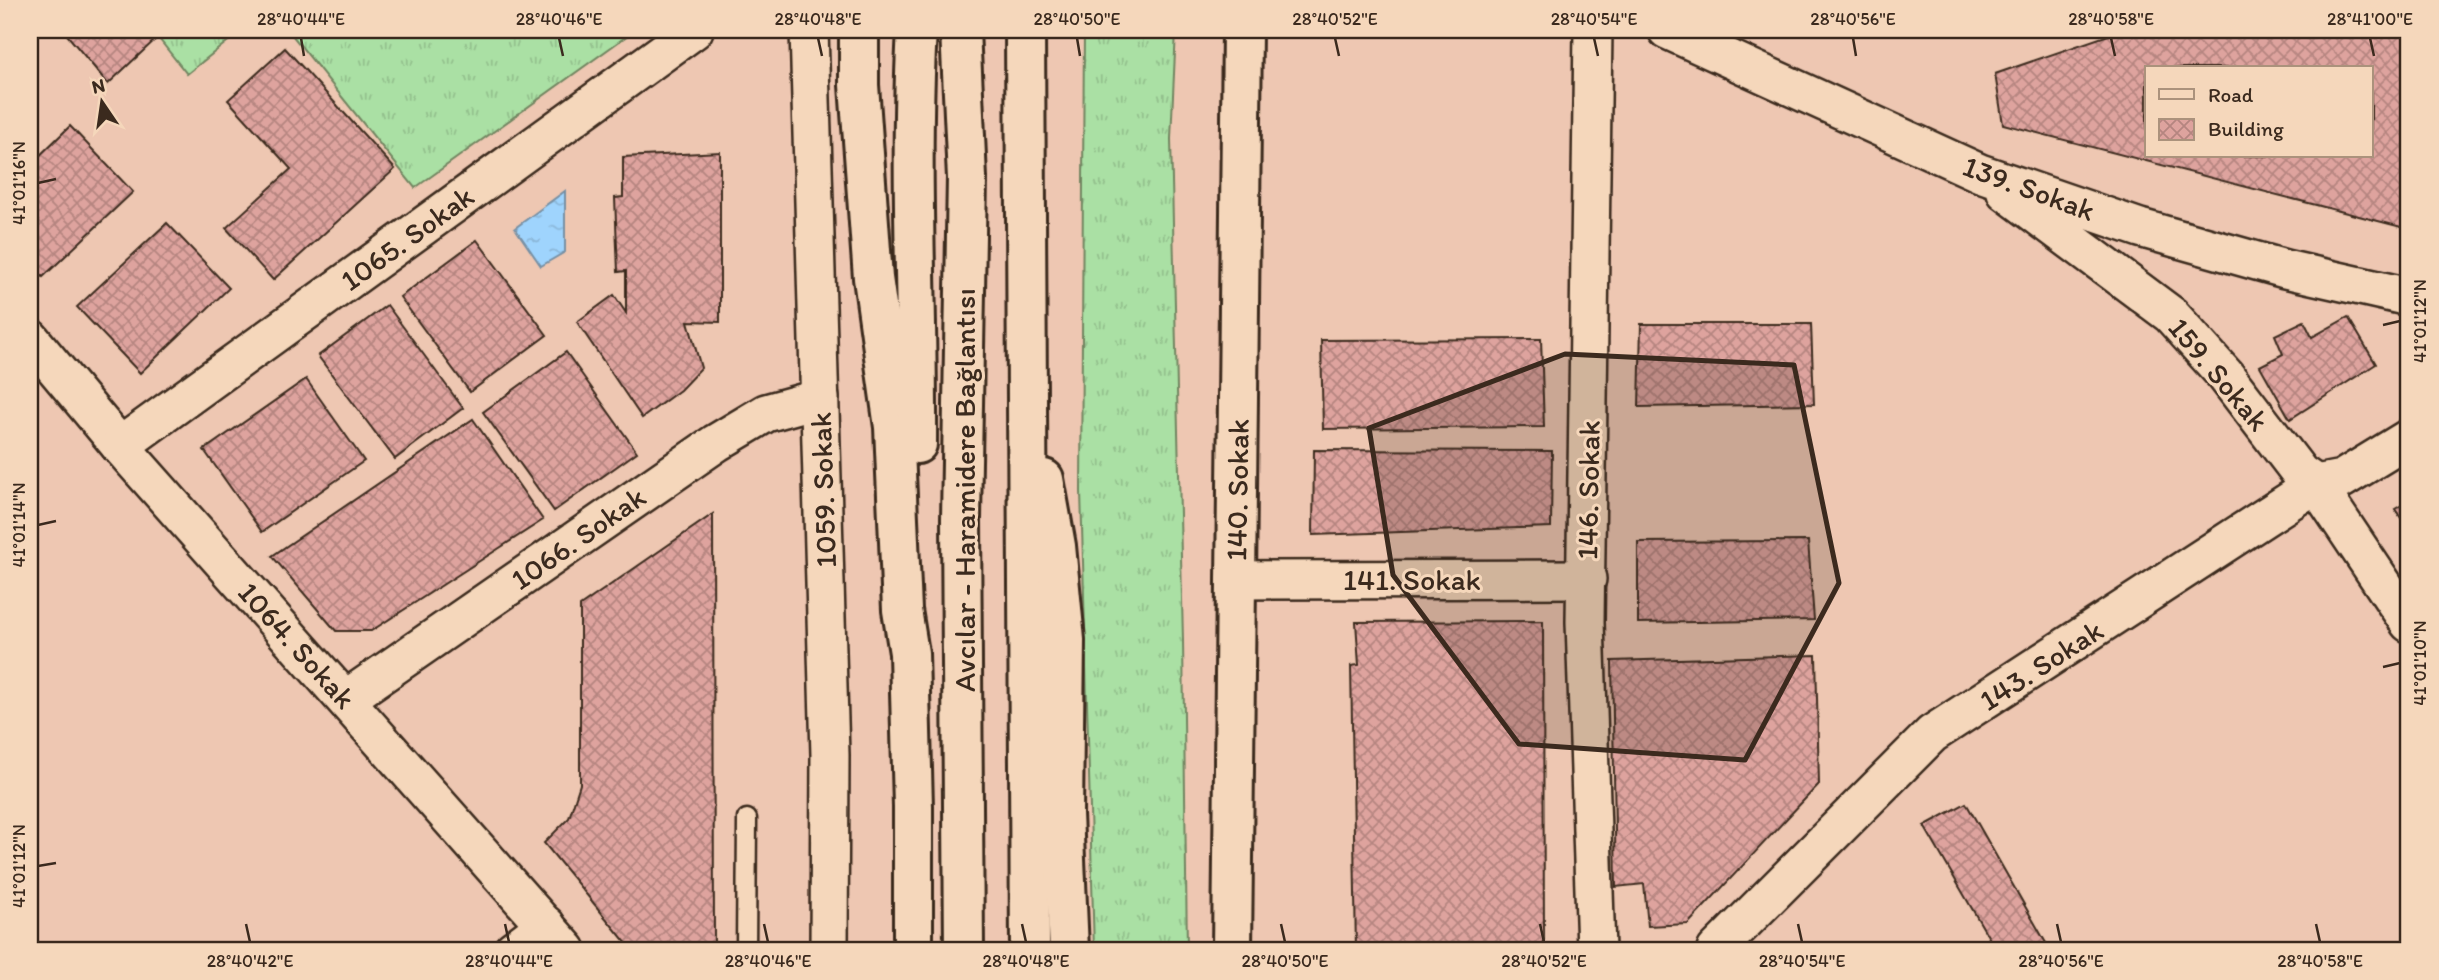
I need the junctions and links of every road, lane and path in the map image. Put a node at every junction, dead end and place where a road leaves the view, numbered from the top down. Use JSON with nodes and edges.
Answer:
{"nodes":[{"id":1,"x":694,"y":30,"type":"edge"},
{"id":2,"x":809,"y":30,"type":"edge"},
{"id":3,"x":859,"y":30,"type":"edge"},
{"id":4,"x":917,"y":30,"type":"edge"},
{"id":5,"x":960,"y":30,"type":"edge"},
{"id":6,"x":1025,"y":30,"type":"edge"},
{"id":7,"x":1242,"y":30,"type":"edge"},
{"id":8,"x":1593,"y":30,"type":"edge"},
{"id":9,"x":1667,"y":30,"type":"edge"},
{"id":10,"x":1980,"y":173,"type":"junction"},
{"id":11,"x":2140,"y":228,"type":"junction"},
{"id":12,"x":2120,"y":278,"type":"junction"},
{"id":13,"x":2409,"y":297,"type":"edge"},
{"id":14,"x":30,"y":338,"type":"edge"},
{"id":15,"x":820,"y":398,"type":"junction"},
{"id":16,"x":1026,"y":431,"type":"junction"},
{"id":17,"x":2409,"y":438,"type":"edge"},
{"id":18,"x":120,"y":446,"type":"junction"},
{"id":19,"x":2316,"y":484,"type":"junction"},
{"id":20,"x":1587,"y":579,"type":"junction"},
{"id":21,"x":1236,"y":580,"type":"junction"},
{"id":22,"x":2409,"y":623,"type":"edge"},
{"id":23,"x":909,"y":653,"type":"junction"},
{"id":24,"x":346,"y":699,"type":"junction"},
{"id":25,"x":747,"y":819,"type":"dead end"},
{"id":26,"x":556,"y":938,"type":"edge"},
{"id":27,"x":513,"y":950,"type":"edge"},
{"id":28,"x":746,"y":950,"type":"edge"},
{"id":29,"x":829,"y":950,"type":"edge"},
{"id":30,"x":913,"y":950,"type":"edge"},
{"id":31,"x":964,"y":950,"type":"edge"},
{"id":32,"x":1030,"y":950,"type":"edge"},
{"id":33,"x":1069,"y":950,"type":"edge"},
{"id":34,"x":1232,"y":950,"type":"edge"},
{"id":35,"x":1596,"y":950,"type":"edge"},
{"id":36,"x":1716,"y":950,"type":"edge"}],
"edges":[{"from":1,"to":18,"type":"street","name":"1065. Sokak"},
{"from":2,"to":15,"type":"street","name":"1059. Sokak"},
{"from":3,"to":23,"type":"main road"},
{"from":4,"to":23,"type":"main road"},
{"from":5,"to":31,"type":"main road","name":"Avcılar - Haramidere Bağlantısı"},
{"from":6,"to":16,"type":"main road","name":"Avcılar - Haramidere Bağlantısı"},
{"from":7,"to":21,"type":"main road","name":"140. Sokak"},
{"from":8,"to":20,"type":"street","name":"146. Sokak"},
{"from":9,"to":10,"type":"street","name":"139. Sokak"},
{"from":10,"to":11,"type":"street","name":"139. Sokak"},
{"from":10,"to":12,"type":"street","name":"159. Sokak"},
{"from":11,"to":12,"type":"street"},
{"from":11,"to":13,"type":"street","name":"139. Sokak"},
{"from":12,"to":19,"type":"street","name":"159. Sokak"},
{"from":14,"to":18,"type":"street","name":"1064. Sokak"},
{"from":15,"to":24,"type":"street","name":"1066. Sokak"},
{"from":15,"to":29,"type":"street","name":"1059. Sokak"},
{"from":16,"to":32,"type":"main road","name":"Avcılar - Haramidere Bağlantısı"},
{"from":16,"to":33,"type":"main road"},
{"from":17,"to":19,"type":"street","name":"143. Sokak"},
{"from":18,"to":24,"type":"street","name":"1064. Sokak"},
{"from":19,"to":22,"type":"street","name":"159. Sokak"},
{"from":19,"to":36,"type":"street","name":"143. Sokak"},
{"from":20,"to":21,"type":"street","name":"141. Sokak"},
{"from":20,"to":35,"type":"street","name":"146. Sokak"},
{"from":21,"to":34,"type":"main road","name":"140. Sokak"},
{"from":23,"to":30,"type":"main road"},
{"from":24,"to":26,"type":"street","name":"1064. Sokak"},
{"from":25,"to":28,"type":"lane"},
{"from":26,"to":27,"type":"street"}]}
